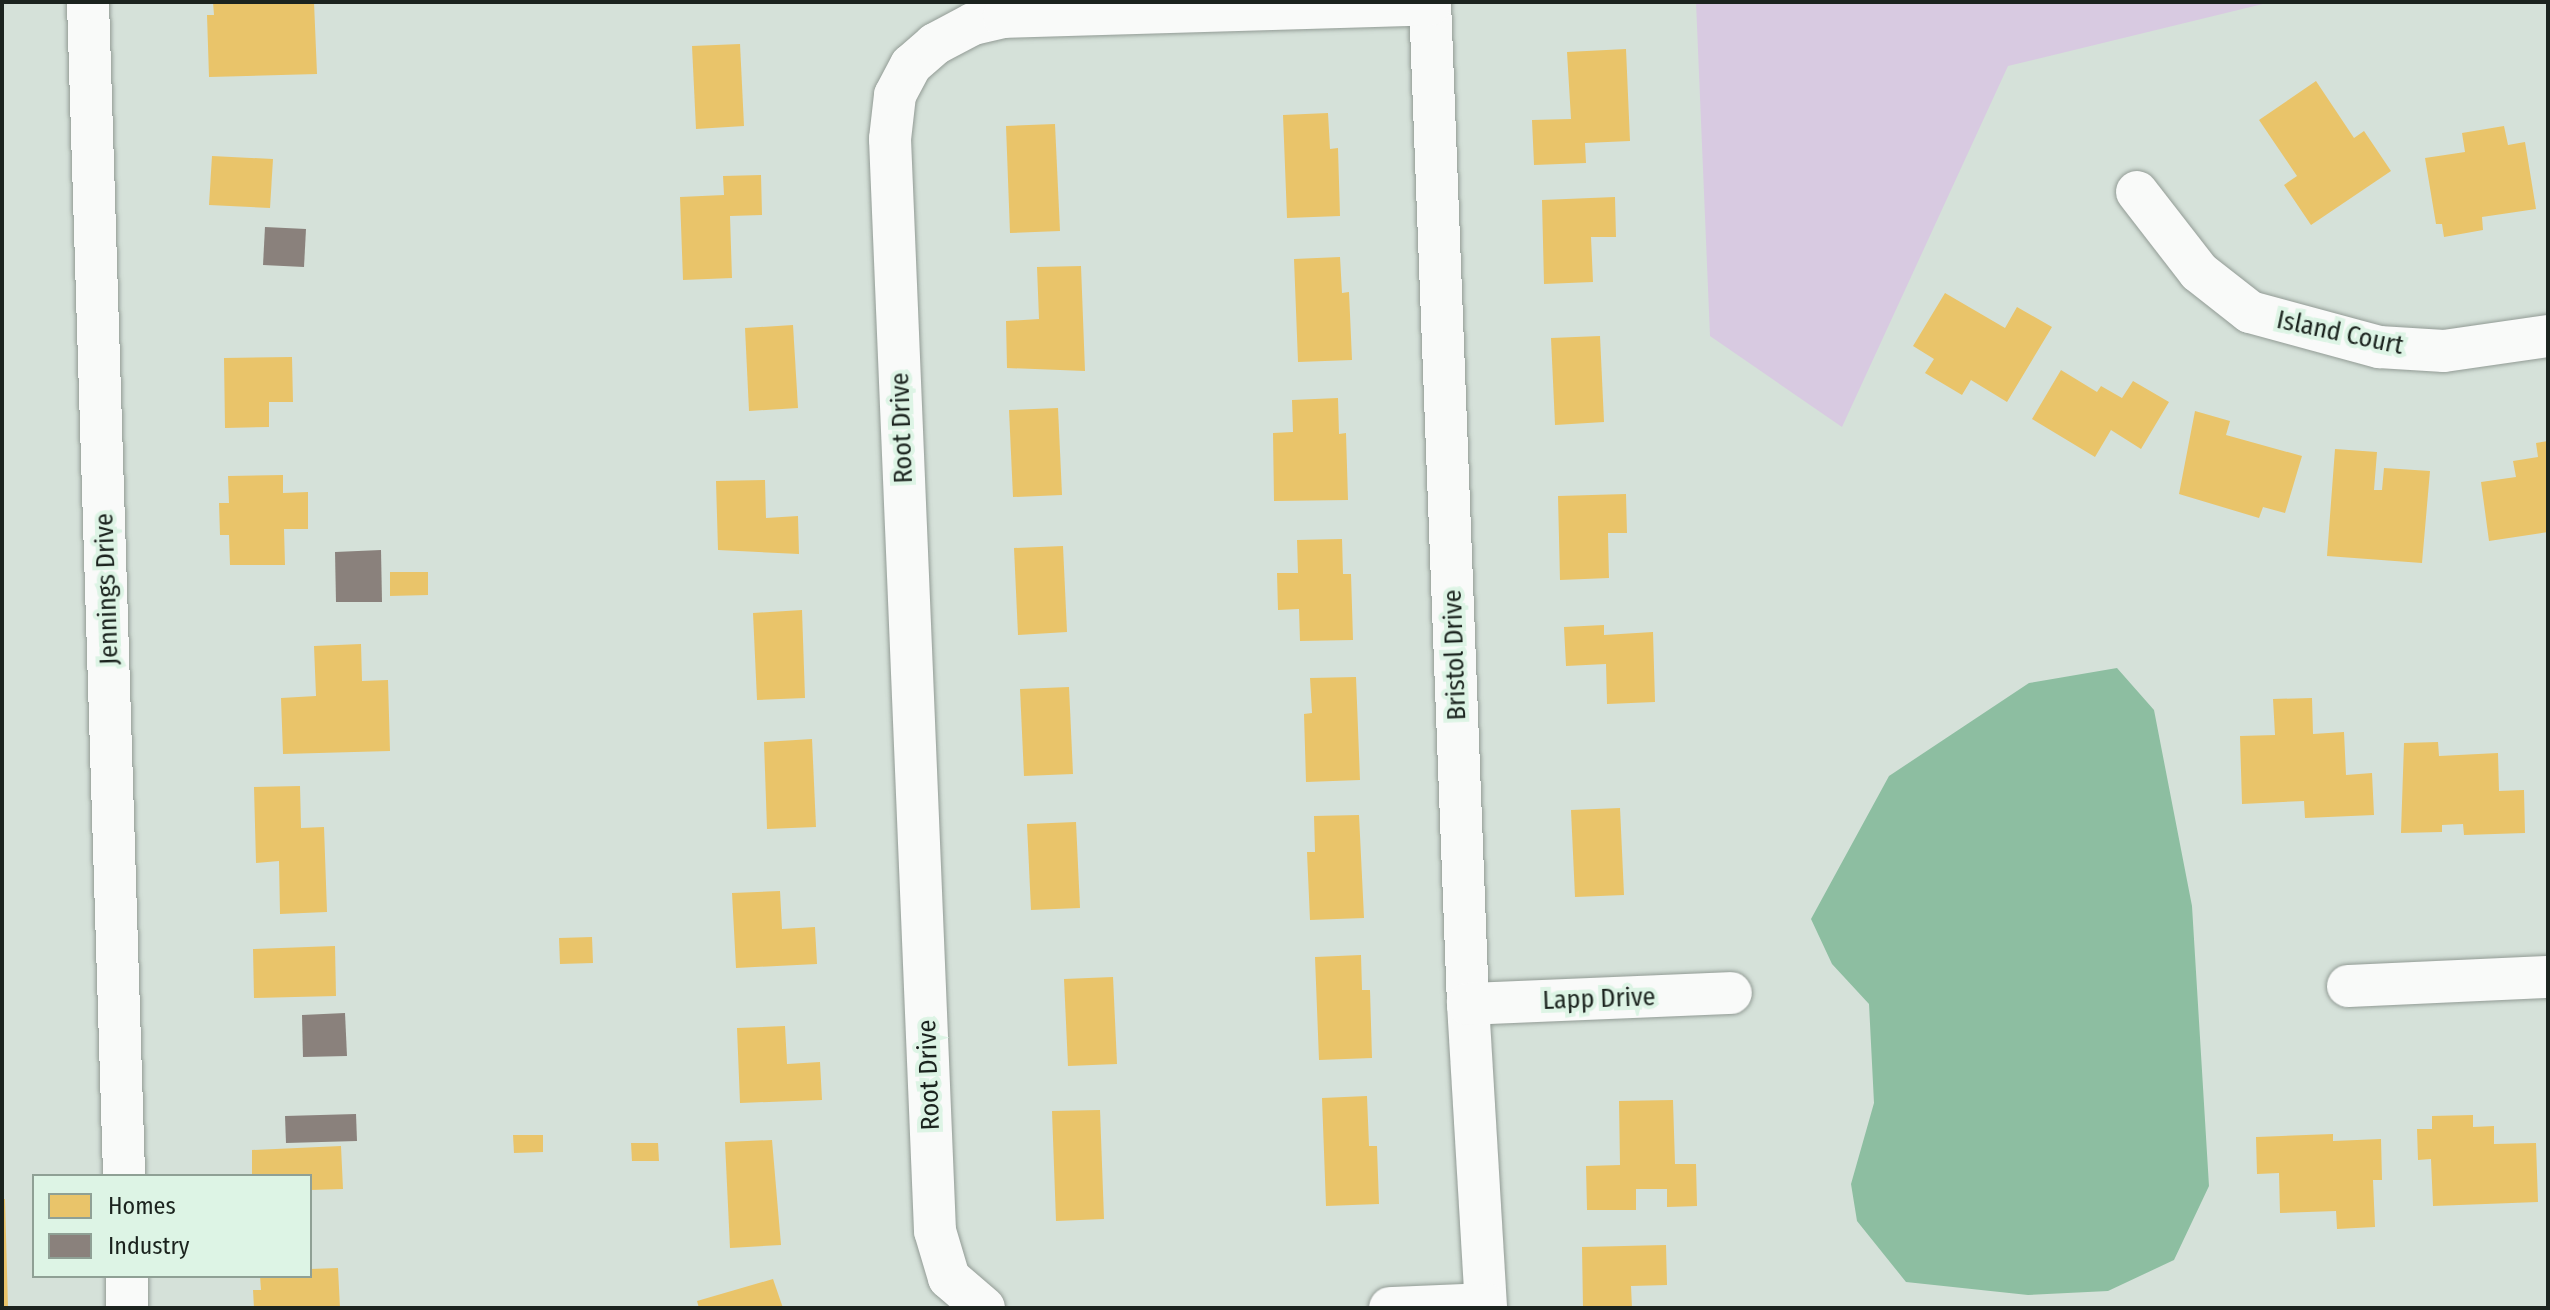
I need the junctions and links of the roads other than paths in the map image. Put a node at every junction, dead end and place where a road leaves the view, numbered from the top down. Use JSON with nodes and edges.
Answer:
{"nodes":[{"id":1,"x":88,"y":2,"type":"edge"},
{"id":2,"x":1430,"y":3,"type":"edge"},
{"id":3,"x":2137,"y":192,"type":"dead end"},
{"id":4,"x":2548,"y":336,"type":"edge"},
{"id":5,"x":2548,"y":977,"type":"edge"},
{"id":6,"x":2348,"y":986,"type":"dead end"},
{"id":7,"x":1731,"y":993,"type":"dead end"},
{"id":8,"x":1468,"y":1004,"type":"junction"},
{"id":9,"x":124,"y":1174,"type":"edge"},
{"id":10,"x":127,"y":1278,"type":"edge"},
{"id":11,"x":1486,"y":1306,"type":"edge"},
{"id":12,"x":127,"y":1308,"type":"edge"},
{"id":13,"x":984,"y":1308,"type":"edge"},
{"id":14,"x":1390,"y":1308,"type":"edge"}],
"edges":[{"from":1,"to":9,"type":"street","name":"Jennings Drive"},
{"from":2,"to":8,"type":"street","name":"Bristol Drive"},
{"from":2,"to":13,"type":"street","name":"Root Drive"},
{"from":3,"to":4,"type":"street","name":"Island Court"},
{"from":5,"to":6,"type":"street"},
{"from":7,"to":8,"type":"street","name":"Lapp Drive"},
{"from":8,"to":11,"type":"street","name":"Bristol Drive"},
{"from":10,"to":12,"type":"street"},
{"from":11,"to":14,"type":"street"}]}
